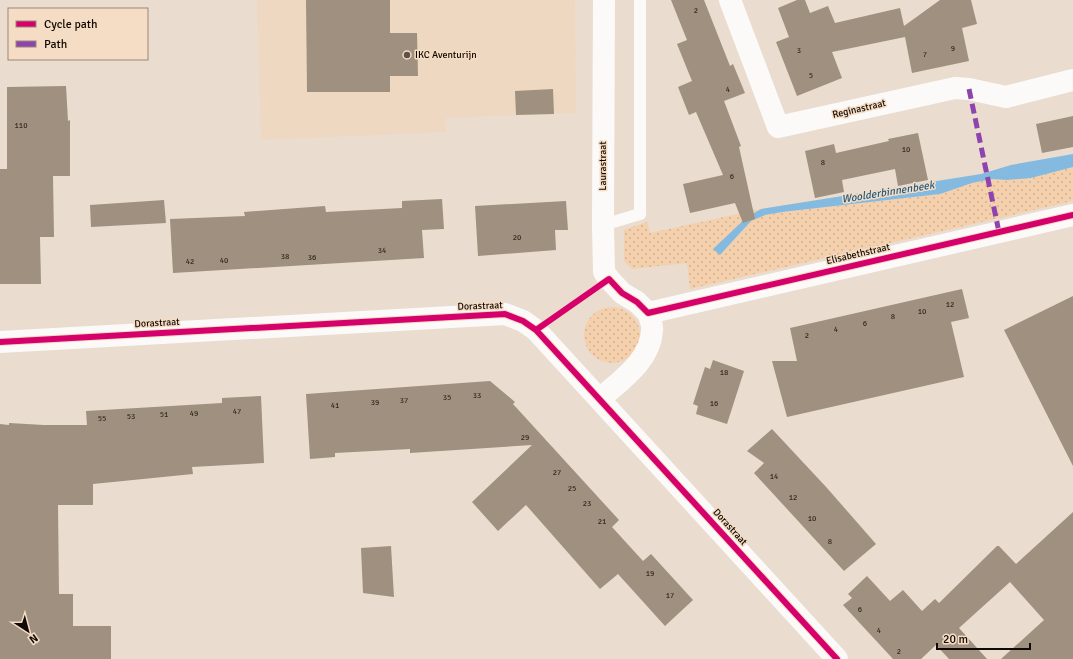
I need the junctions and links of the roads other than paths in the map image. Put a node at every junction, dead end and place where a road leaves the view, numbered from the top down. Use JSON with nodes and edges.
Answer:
{"nodes":[{"id":1,"x":604,"y":0,"type":"edge"},
{"id":2,"x":640,"y":0,"type":"edge"},
{"id":3,"x":730,"y":0,"type":"edge"},
{"id":4,"x":1073,"y":80,"type":"edge"},
{"id":5,"x":1073,"y":215,"type":"edge"},
{"id":6,"x":602,"y":225,"type":"junction"},
{"id":7,"x":648,"y":313,"type":"junction"},
{"id":8,"x":0,"y":342,"type":"edge"},
{"id":9,"x":600,"y":398,"type":"junction"},
{"id":10,"x":837,"y":659,"type":"edge"}],
"edges":[{"from":1,"to":6,"type":"street","name":"Laurastraat"},
{"from":2,"to":6,"type":"lane"},
{"from":3,"to":4,"type":"street","name":"Reginastraat"},
{"from":5,"to":7,"type":"street","name":"Elisabethstraat"},
{"from":6,"to":7,"type":"street","name":"Laurastraat"},
{"from":7,"to":9,"type":"street"},
{"from":8,"to":9,"type":"street","name":"Dorastraat"},
{"from":9,"to":10,"type":"street","name":"Dorastraat"}]}
